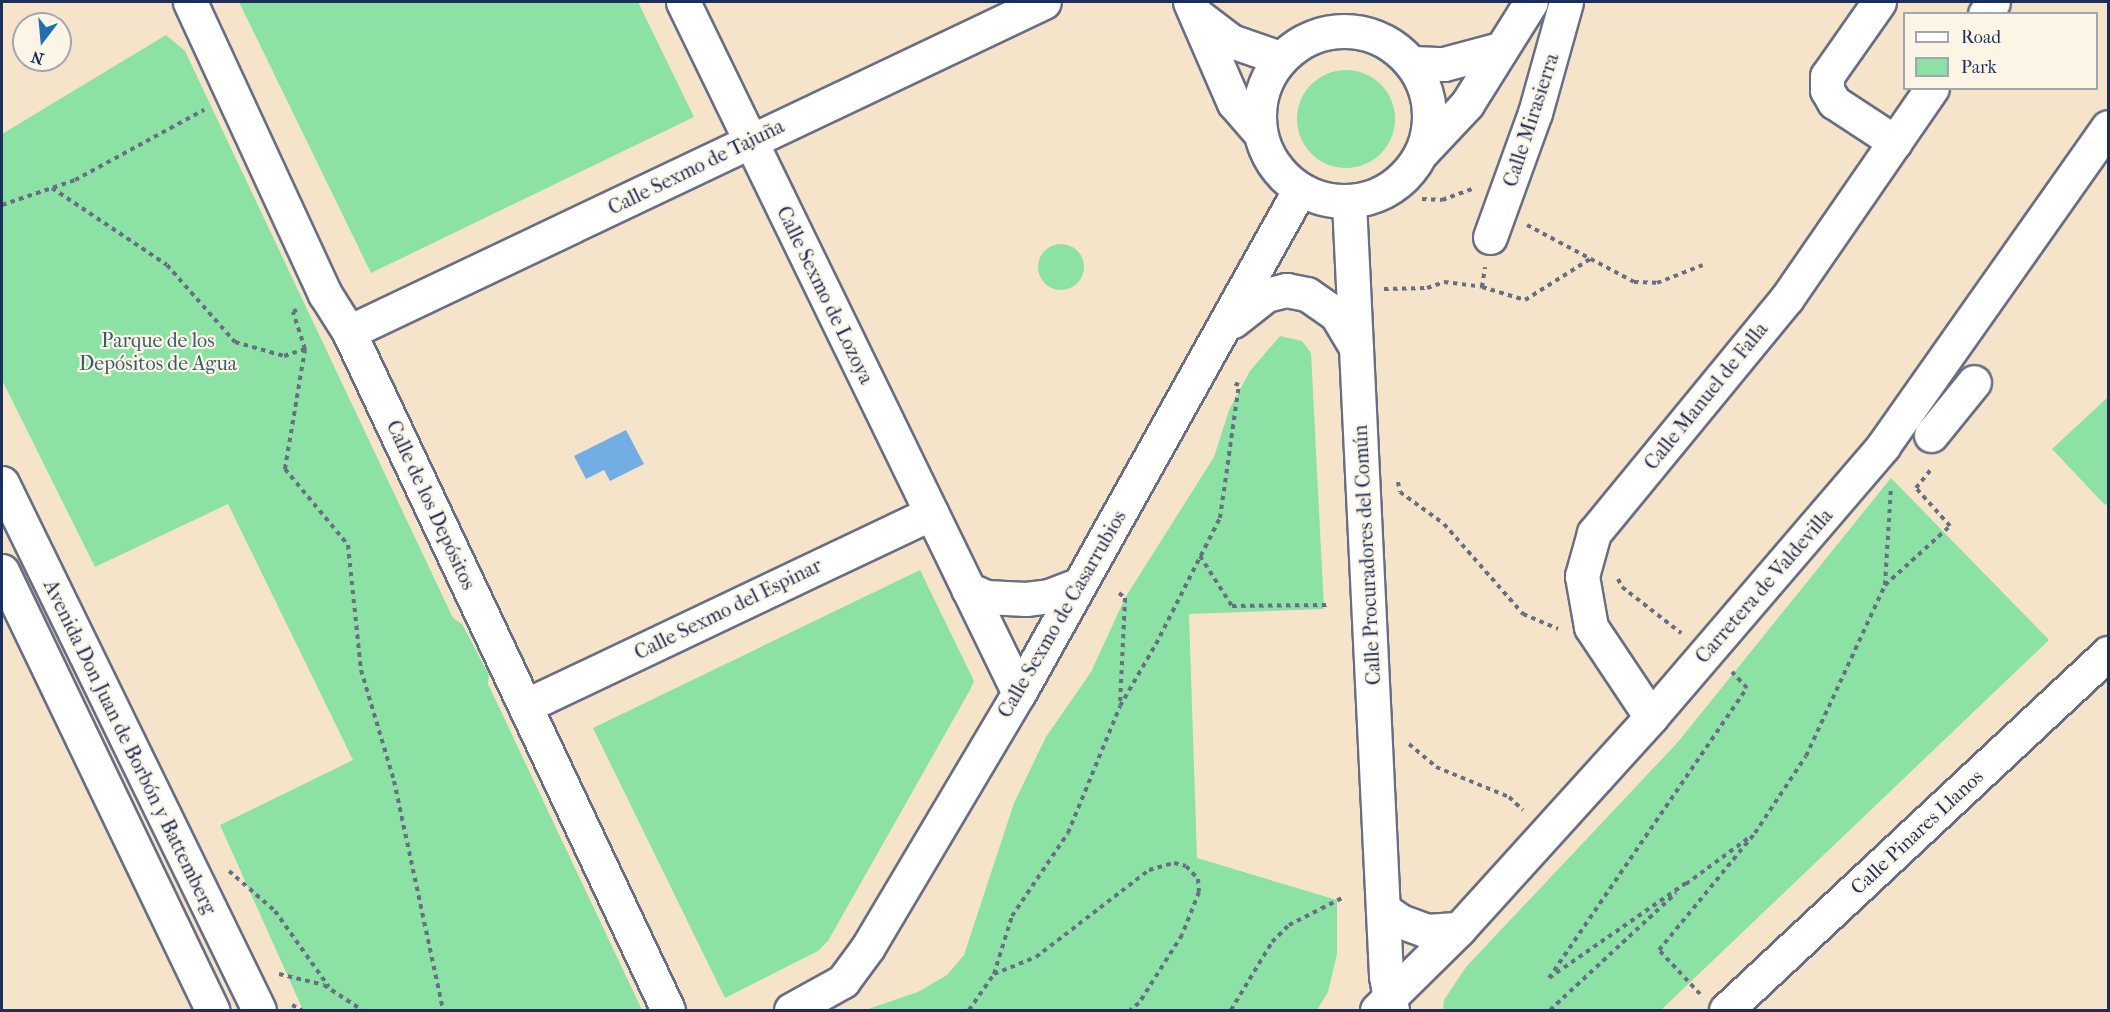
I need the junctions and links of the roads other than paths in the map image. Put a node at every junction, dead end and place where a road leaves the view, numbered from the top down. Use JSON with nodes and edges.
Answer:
{"nodes":[{"id":1,"x":190,"y":2,"type":"edge"},
{"id":2,"x":683,"y":2,"type":"edge"},
{"id":3,"x":1044,"y":2,"type":"edge"},
{"id":4,"x":1532,"y":2,"type":"edge"},
{"id":5,"x":1566,"y":2,"type":"edge"},
{"id":6,"x":1879,"y":2,"type":"edge"},
{"id":7,"x":1193,"y":8,"type":"edge"},
{"id":8,"x":1500,"y":49,"type":"junction"},
{"id":9,"x":1280,"y":58,"type":"junction"},
{"id":10,"x":1412,"y":63,"type":"junction"},
{"id":11,"x":1931,"y":90,"type":"edge"},
{"id":12,"x":2109,"y":127,"type":"edge"},
{"id":13,"x":1260,"y":133,"type":"junction"},
{"id":14,"x":750,"y":141,"type":"junction"},
{"id":15,"x":1895,"y":142,"type":"junction"},
{"id":16,"x":1422,"y":152,"type":"junction"},
{"id":17,"x":1300,"y":189,"type":"junction"},
{"id":18,"x":1349,"y":202,"type":"junction"},
{"id":19,"x":1495,"y":224,"type":"road end"},
{"id":20,"x":1223,"y":331,"type":"junction"},
{"id":21,"x":349,"y":332,"type":"junction"},
{"id":22,"x":1358,"y":351,"type":"junction"},
{"id":23,"x":1974,"y":382,"type":"dead end"},
{"id":24,"x":1934,"y":447,"type":"road end"},
{"id":25,"x":2,"y":483,"type":"edge"},
{"id":26,"x":931,"y":513,"type":"junction"},
{"id":27,"x":2,"y":571,"type":"edge"},
{"id":28,"x":1078,"y":585,"type":"junction"},
{"id":29,"x":968,"y":589,"type":"junction"},
{"id":30,"x":2109,"y":653,"type":"edge"},
{"id":31,"x":1019,"y":693,"type":"junction"},
{"id":32,"x":525,"y":706,"type":"junction"},
{"id":33,"x":1651,"y":717,"type":"junction"},
{"id":34,"x":1383,"y":909,"type":"junction"},
{"id":35,"x":1459,"y":929,"type":"junction"},
{"id":36,"x":1716,"y":1006,"type":"edge"},
{"id":37,"x":1386,"y":1007,"type":"edge"},
{"id":38,"x":212,"y":1011,"type":"edge"},
{"id":39,"x":259,"y":1011,"type":"edge"},
{"id":40,"x":668,"y":1011,"type":"edge"},
{"id":41,"x":791,"y":1011,"type":"edge"}],
"edges":[{"from":1,"to":21,"type":"street","name":"Calle de los Depósitos"},
{"from":2,"to":14,"type":"street","name":"Calle Sexmo de Lozoya"},
{"from":3,"to":14,"type":"street","name":"Calle Sexmo de Tajuña"},
{"from":4,"to":8,"type":"street"},
{"from":5,"to":19,"type":"street","name":"Calle Mirasierra"},
{"from":6,"to":15,"type":"street"},
{"from":7,"to":9,"type":"street"},
{"from":7,"to":13,"type":"street"},
{"from":8,"to":10,"type":"street"},
{"from":8,"to":16,"type":"street"},
{"from":9,"to":10,"type":"street"},
{"from":9,"to":13,"type":"street"},
{"from":10,"to":16,"type":"street"},
{"from":11,"to":15,"type":"street","name":"Calle Manuel de Falla"},
{"from":12,"to":33,"type":"street","name":"Carretera de Valdevilla"},
{"from":13,"to":17,"type":"street"},
{"from":14,"to":21,"type":"street","name":"Calle Sexmo de Tajuña"},
{"from":14,"to":26,"type":"street","name":"Calle Sexmo de Lozoya"},
{"from":15,"to":33,"type":"street","name":"Calle Manuel de Falla"},
{"from":16,"to":18,"type":"street"},
{"from":17,"to":18,"type":"street"},
{"from":17,"to":20,"type":"street","name":"Calle Sexmo de Casarrubios"},
{"from":18,"to":22,"type":"street","name":"Calle Procuradores del Común"},
{"from":20,"to":22,"type":"street"},
{"from":20,"to":28,"type":"street","name":"Calle Sexmo de Casarrubios"},
{"from":21,"to":32,"type":"street","name":"Calle de los Depósitos"},
{"from":22,"to":34,"type":"street","name":"Calle Procuradores del Común"},
{"from":23,"to":24,"type":"street"},
{"from":25,"to":39,"type":"street","name":"Avenida Don Juan de Borbón y Battemberg"},
{"from":26,"to":29,"type":"street","name":"Calle Sexmo de Lozoya"},
{"from":26,"to":32,"type":"street","name":"Calle Sexmo del Espinar"},
{"from":27,"to":38,"type":"street","name":"Avenida Don Juan de Borbón y Battemberg"},
{"from":28,"to":29,"type":"street"},
{"from":28,"to":31,"type":"street","name":"Calle Sexmo de Casarrubios"},
{"from":29,"to":31,"type":"street","name":"Calle Sexmo de Lozoya"},
{"from":30,"to":36,"type":"street","name":"Calle Pinares Llanos"},
{"from":31,"to":41,"type":"street","name":"Calle Sexmo de Casarrubios"},
{"from":32,"to":40,"type":"street","name":"Calle de los Depósitos"},
{"from":33,"to":35,"type":"street","name":"Carretera de Valdevilla"},
{"from":34,"to":35,"type":"street"},
{"from":34,"to":37,"type":"street","name":"Calle Procuradores del Común"},
{"from":35,"to":37,"type":"street","name":"Carretera de Valdevilla"}]}
